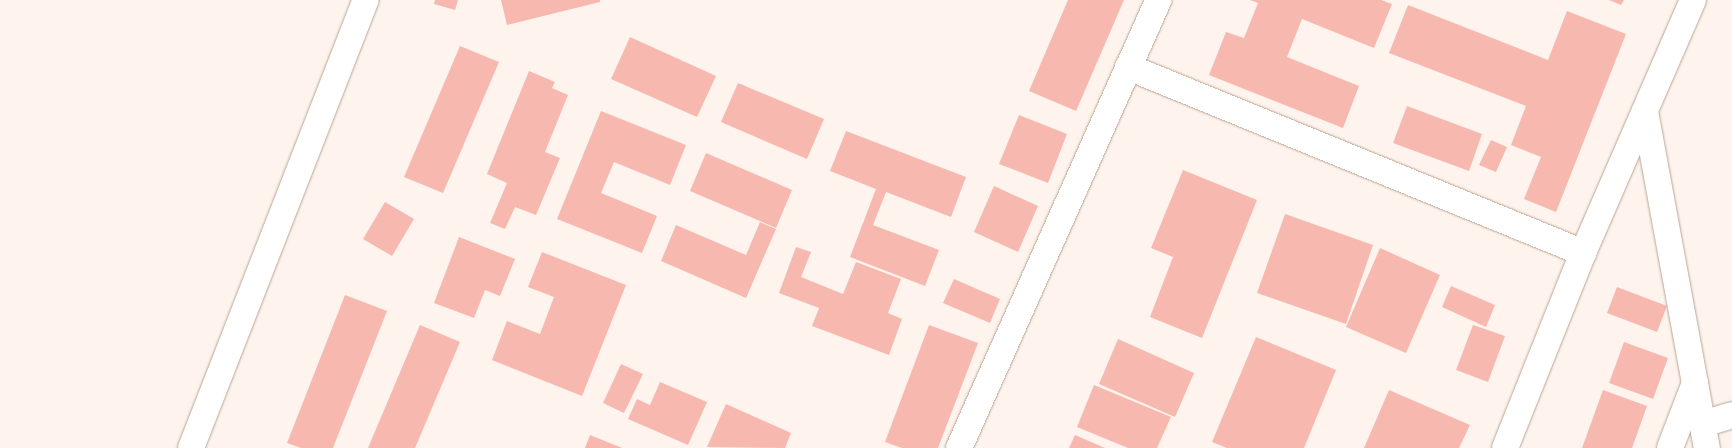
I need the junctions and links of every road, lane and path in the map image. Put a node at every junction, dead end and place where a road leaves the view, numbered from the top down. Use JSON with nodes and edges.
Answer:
{"nodes":[{"id":1,"x":366,"y":0,"type":"edge"},
{"id":2,"x":1158,"y":0,"type":"edge"},
{"id":3,"x":1693,"y":0,"type":"edge"},
{"id":4,"x":1128,"y":67,"type":"junction"},
{"id":5,"x":1645,"y":111,"type":"junction"},
{"id":6,"x":1583,"y":253,"type":"junction"},
{"id":7,"x":1696,"y":382,"type":"junction"},
{"id":8,"x":1732,"y":415,"type":"edge"},
{"id":9,"x":1705,"y":436,"type":"edge"},
{"id":10,"x":191,"y":448,"type":"edge"},
{"id":11,"x":960,"y":448,"type":"edge"},
{"id":12,"x":1505,"y":448,"type":"edge"},
{"id":13,"x":1670,"y":448,"type":"edge"}],
"edges":[{"from":1,"to":10,"type":"street"},
{"from":2,"to":4,"type":"street"},
{"from":3,"to":5,"type":"street"},
{"from":4,"to":6,"type":"street"},
{"from":4,"to":11,"type":"street"},
{"from":5,"to":6,"type":"street"},
{"from":5,"to":7,"type":"street"},
{"from":6,"to":12,"type":"street"},
{"from":7,"to":9,"type":"street"},
{"from":7,"to":13,"type":"street"},
{"from":8,"to":9,"type":"street"}]}
